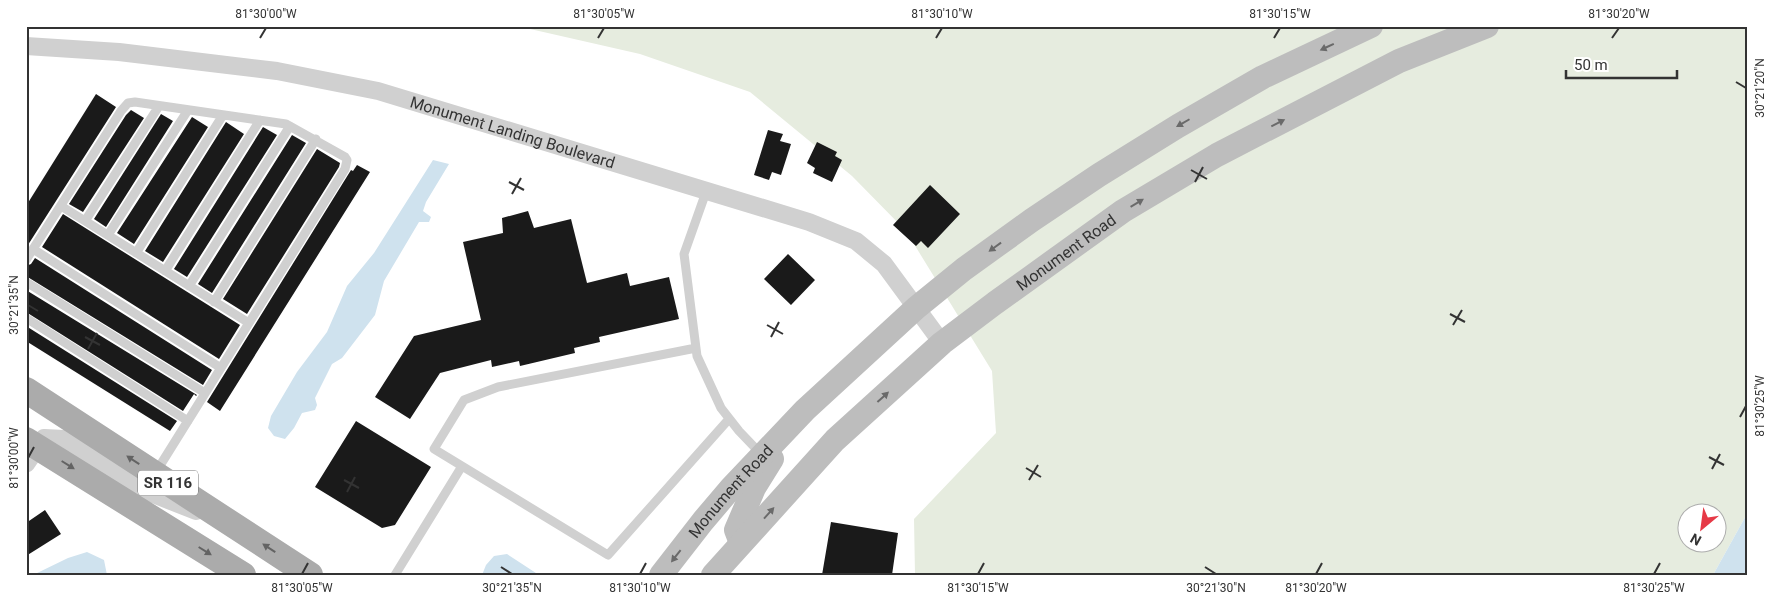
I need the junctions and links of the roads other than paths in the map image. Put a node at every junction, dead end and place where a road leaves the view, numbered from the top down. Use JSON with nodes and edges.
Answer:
{"nodes":[{"id":1,"x":1371,"y":26,"type":"edge"},
{"id":2,"x":1487,"y":26,"type":"edge"},
{"id":3,"x":26,"y":46,"type":"edge"},
{"id":4,"x":159,"y":106,"type":"junction"},
{"id":5,"x":188,"y":110,"type":"junction"},
{"id":6,"x":223,"y":115,"type":"junction"},
{"id":7,"x":260,"y":120,"type":"junction"},
{"id":8,"x":290,"y":126,"type":"junction"},
{"id":9,"x":316,"y":139,"type":"junction"},
{"id":10,"x":706,"y":192,"type":"junction"},
{"id":11,"x":61,"y":206,"type":"junction"},
{"id":12,"x":85,"y":221,"type":"junction"},
{"id":13,"x":108,"y":235,"type":"junction"},
{"id":14,"x":33,"y":249,"type":"junction"},
{"id":15,"x":136,"y":253,"type":"junction"},
{"id":16,"x":26,"y":260,"type":"edge"},
{"id":17,"x":165,"y":271,"type":"junction"},
{"id":18,"x":26,"y":282,"type":"edge"},
{"id":19,"x":189,"y":286,"type":"junction"},
{"id":20,"x":214,"y":302,"type":"junction"},
{"id":21,"x":916,"y":308,"type":"junction"},
{"id":22,"x":26,"y":318,"type":"edge"},
{"id":23,"x":249,"y":323,"type":"junction"},
{"id":24,"x":942,"y":343,"type":"junction"},
{"id":25,"x":696,"y":348,"type":"junction"},
{"id":26,"x":221,"y":368,"type":"junction"},
{"id":27,"x":26,"y":390,"type":"edge"},
{"id":28,"x":205,"y":393,"type":"junction"},
{"id":29,"x":805,"y":410,"type":"junction"},
{"id":30,"x":730,"y":419,"type":"junction"},
{"id":31,"x":188,"y":421,"type":"junction"},
{"id":32,"x":30,"y":450,"type":"edge"},
{"id":33,"x":762,"y":454,"type":"junction"},
{"id":34,"x":462,"y":466,"type":"junction"},
{"id":35,"x":154,"y":474,"type":"junction"},
{"id":36,"x":234,"y":526,"type":"junction"},
{"id":37,"x":741,"y":543,"type":"junction"},
{"id":38,"x":243,"y":575,"type":"edge"},
{"id":39,"x":310,"y":575,"type":"edge"},
{"id":40,"x":395,"y":575,"type":"edge"},
{"id":41,"x":661,"y":575,"type":"edge"},
{"id":42,"x":713,"y":575,"type":"edge"}],
"edges":[{"from":1,"to":21,"type":"main road","name":"Monument Road","one_way":true},
{"from":24,"to":2,"type":"main road","name":"Monument Road","one_way":true},
{"from":3,"to":10,"type":"street","name":"Monument Landing Boulevard"},
{"from":4,"to":5,"type":"lane"},
{"from":4,"to":11,"type":"lane"},
{"from":4,"to":12,"type":"lane"},
{"from":5,"to":6,"type":"lane"},
{"from":5,"to":13,"type":"lane"},
{"from":6,"to":7,"type":"lane"},
{"from":6,"to":15,"type":"lane"},
{"from":7,"to":8,"type":"lane"},
{"from":7,"to":17,"type":"lane"},
{"from":8,"to":9,"type":"lane"},
{"from":8,"to":19,"type":"lane"},
{"from":9,"to":20,"type":"lane"},
{"from":9,"to":23,"type":"lane"},
{"from":10,"to":21,"type":"street","name":"Monument Landing Boulevard"},
{"from":10,"to":25,"type":"lane"},
{"from":11,"to":12,"type":"lane"},
{"from":11,"to":14,"type":"lane"},
{"from":12,"to":13,"type":"lane"},
{"from":13,"to":15,"type":"lane"},
{"from":14,"to":16,"type":"lane"},
{"from":14,"to":26,"type":"lane"},
{"from":15,"to":17,"type":"lane"},
{"from":17,"to":19,"type":"lane"},
{"from":18,"to":28,"type":"lane"},
{"from":19,"to":20,"type":"lane"},
{"from":20,"to":23,"type":"lane"},
{"from":21,"to":24,"type":"street","name":"Monument Landing Boulevard"},
{"from":21,"to":29,"type":"main road","name":"Monument Road"},
{"from":22,"to":31,"type":"lane"},
{"from":23,"to":26,"type":"lane"},
{"from":37,"to":24,"type":"main road","name":"Monument Road","one_way":true},
{"from":25,"to":30,"type":"lane"},
{"from":25,"to":34,"type":"lane"},
{"from":26,"to":28,"type":"lane"},
{"from":35,"to":27,"type":"main road","number":"SR 116","one_way":true},
{"from":28,"to":31,"type":"lane"},
{"from":29,"to":33,"type":"main road","name":"Monument Road"},
{"from":29,"to":37,"type":"main road"},
{"from":30,"to":33,"type":"lane"},
{"from":30,"to":34,"type":"lane"},
{"from":31,"to":35,"type":"lane"},
{"from":32,"to":36,"type":"street"},
{"from":32,"to":38,"type":"main road","number":"SR 116","one_way":true},
{"from":33,"to":41,"type":"main road","name":"Monument Road","one_way":true},
{"from":34,"to":40,"type":"lane"},
{"from":35,"to":36,"type":"main road","number":"SR 116"},
{"from":39,"to":36,"type":"main road","number":"SR 116","one_way":true},
{"from":37,"to":42,"type":"main road","name":"Monument Road"}]}
